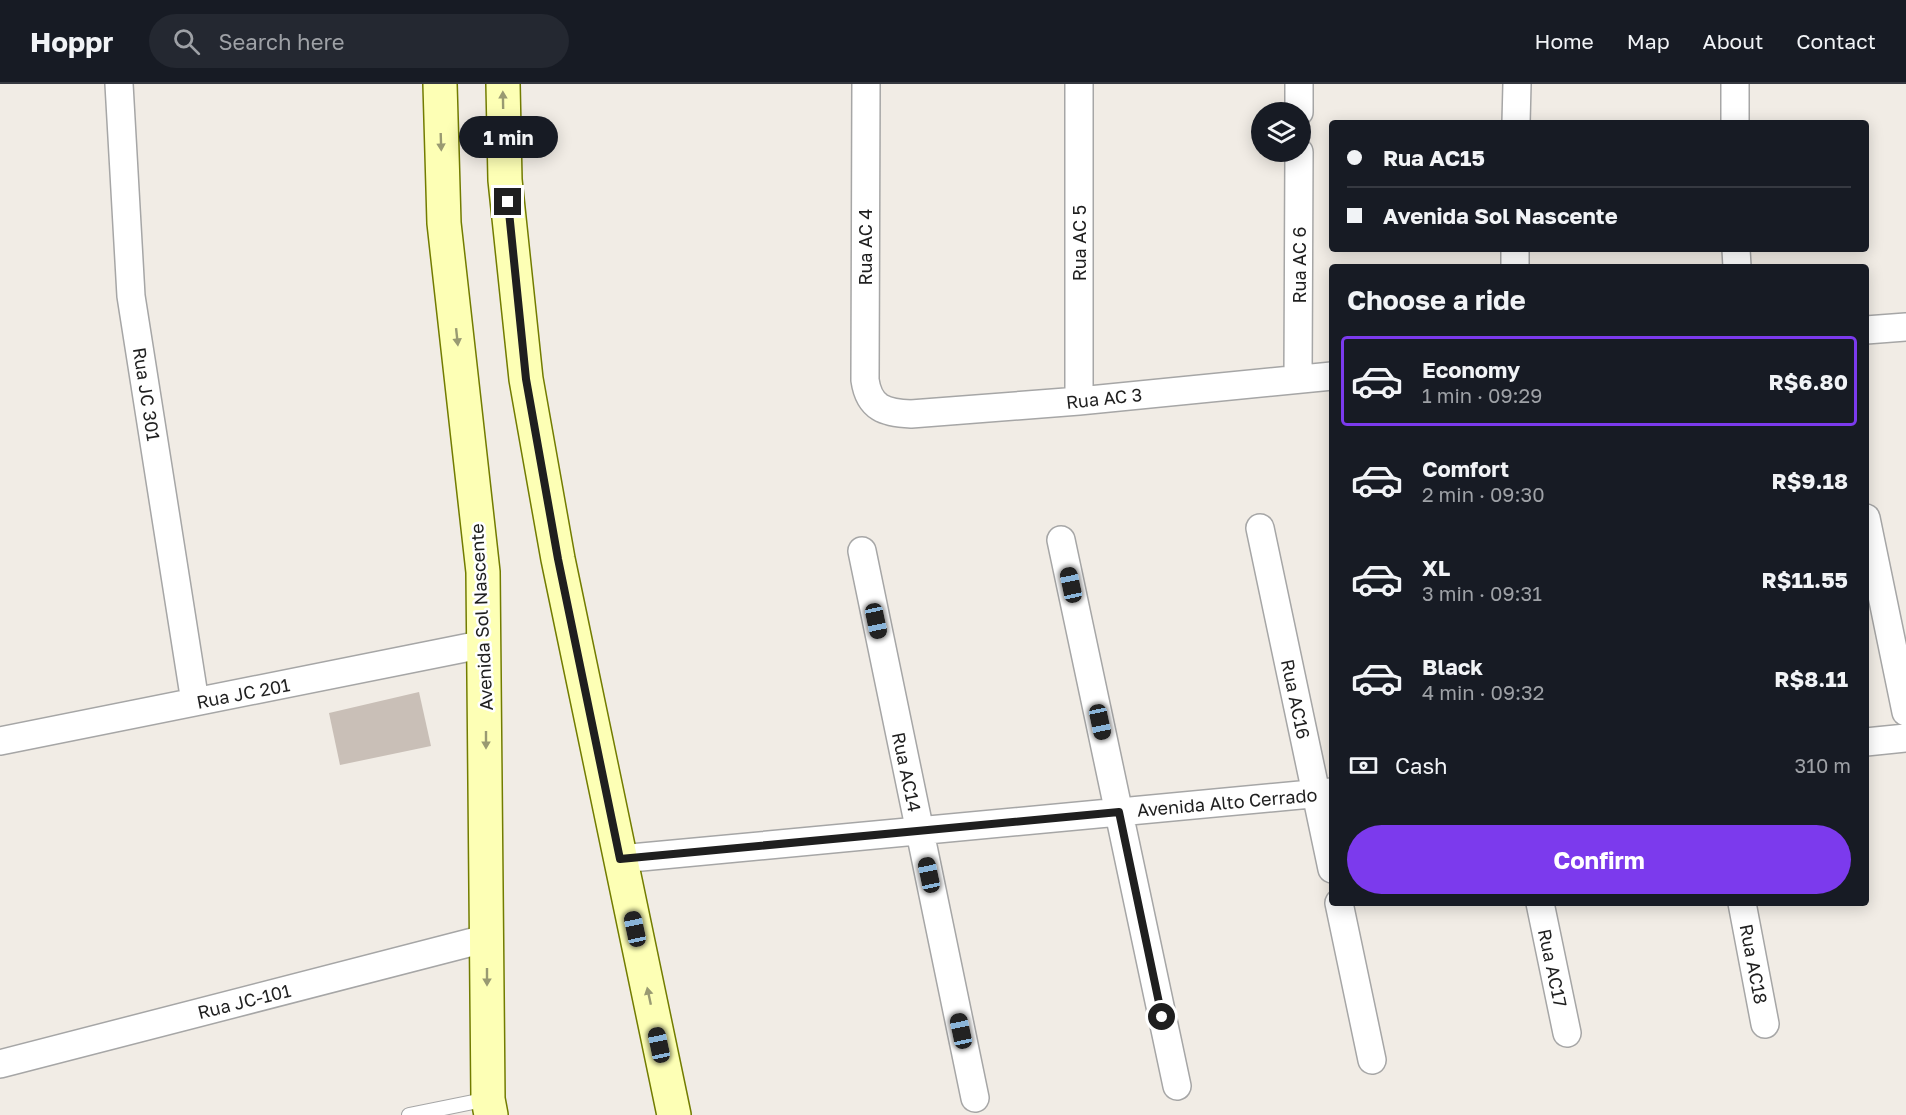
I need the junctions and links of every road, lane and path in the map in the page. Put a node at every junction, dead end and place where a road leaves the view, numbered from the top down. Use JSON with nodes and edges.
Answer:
{"nodes":[{"id":1,"x":119,"y":84,"type":"edge"},
{"id":2,"x":440,"y":84,"type":"edge"},
{"id":3,"x":503,"y":84,"type":"edge"},
{"id":4,"x":866,"y":84,"type":"edge"},
{"id":5,"x":1079,"y":84,"type":"edge"},
{"id":6,"x":1299,"y":84,"type":"edge"},
{"id":7,"x":1517,"y":84,"type":"edge"},
{"id":8,"x":1735,"y":84,"type":"edge"},
{"id":9,"x":1299,"y":102,"type":"edge"},
{"id":10,"x":1516,"y":120,"type":"edge"},
{"id":11,"x":1735,"y":120,"type":"edge"},
{"id":12,"x":1299,"y":162,"type":"edge"},
{"id":13,"x":1906,"y":327,"type":"edge"},
{"id":14,"x":1869,"y":330,"type":"edge"},
{"id":15,"x":1329,"y":375,"type":"edge"},
{"id":16,"x":1298,"y":378,"type":"junction"},
{"id":17,"x":1079,"y":401,"type":"junction"},
{"id":18,"x":877,"y":406,"type":"joint"},
{"id":19,"x":1260,"y":528,"type":"dead end"},
{"id":20,"x":1869,"y":533,"type":"edge"},
{"id":21,"x":1061,"y":540,"type":"dead end"},
{"id":22,"x":862,"y":551,"type":"dead end"},
{"id":23,"x":486,"y":644,"type":"junction"},
{"id":24,"x":195,"y":702,"type":"junction"},
{"id":25,"x":1906,"y":712,"type":"edge"},
{"id":26,"x":1906,"y":738,"type":"edge"},
{"id":27,"x":0,"y":741,"type":"edge"},
{"id":28,"x":1869,"y":742,"type":"edge"},
{"id":29,"x":1324,"y":793,"type":"edge"},
{"id":30,"x":1119,"y":812,"type":"junction"},
{"id":31,"x":920,"y":831,"type":"junction"},
{"id":32,"x":1329,"y":840,"type":"edge"},
{"id":33,"x":620,"y":859,"type":"junction"},
{"id":34,"x":1340,"y":906,"type":"edge"},
{"id":35,"x":1541,"y":906,"type":"edge"},
{"id":36,"x":1743,"y":906,"type":"edge"},
{"id":37,"x":488,"y":938,"type":"junction"},
{"id":38,"x":1765,"y":1024,"type":"dead end"},
{"id":39,"x":1567,"y":1034,"type":"dead end"},
{"id":40,"x":1372,"y":1060,"type":"dead end"},
{"id":41,"x":0,"y":1064,"type":"edge"},
{"id":42,"x":1177,"y":1086,"type":"dead end"},
{"id":43,"x":975,"y":1098,"type":"dead end"},
{"id":44,"x":489,"y":1107,"type":"edge"},
{"id":45,"x":409,"y":1115,"type":"edge"},
{"id":46,"x":674,"y":1115,"type":"edge"}],
"edges":[{"from":1,"to":24,"type":"street","name":"Rua JC 301"},
{"from":2,"to":23,"type":"street","name":"Avenida Sol Nascente","one_way":true},
{"from":33,"to":3,"type":"street","one_way":true},
{"from":4,"to":18,"type":"street","name":"Rua AC 4"},
{"from":5,"to":17,"type":"street","name":"Rua AC 5"},
{"from":6,"to":9,"type":"street"},
{"from":7,"to":10,"type":"street"},
{"from":8,"to":11,"type":"street"},
{"from":12,"to":16,"type":"street","name":"Rua AC 6"},
{"from":13,"to":14,"type":"street"},
{"from":15,"to":16,"type":"street","name":"Rua AC 3"},
{"from":16,"to":17,"type":"street","name":"Rua AC 3"},
{"from":17,"to":18,"type":"street","name":"Rua AC 3"},
{"from":19,"to":29,"type":"street","name":"Rua AC16"},
{"from":20,"to":25,"type":"street"},
{"from":21,"to":30,"type":"street"},
{"from":22,"to":31,"type":"street","name":"Rua AC14"},
{"from":23,"to":24,"type":"street","name":"Rua JC 201"},
{"from":23,"to":37,"type":"street","name":"Avenida Sol Nascente","one_way":true},
{"from":24,"to":27,"type":"street","name":"Rua JC 201"},
{"from":26,"to":28,"type":"street"},
{"from":29,"to":30,"type":"street","name":"Avenida Alto Cerrado"},
{"from":29,"to":32,"type":"street","name":"Rua AC16"},
{"from":30,"to":31,"type":"street","name":"Avenida Alto Cerrado"},
{"from":30,"to":42,"type":"street"},
{"from":31,"to":33,"type":"street","name":"Avenida Alto Cerrado"},
{"from":31,"to":43,"type":"street","name":"Rua AC14"},
{"from":46,"to":33,"type":"street","one_way":true},
{"from":34,"to":40,"type":"street"},
{"from":35,"to":39,"type":"street","name":"Rua AC17"},
{"from":36,"to":38,"type":"street","name":"Rua AC18"},
{"from":37,"to":41,"type":"street","name":"Rua JC-101"},
{"from":37,"to":44,"type":"street","name":"Avenida Sol Nascente","one_way":true},
{"from":44,"to":45,"type":"lane"}]}
